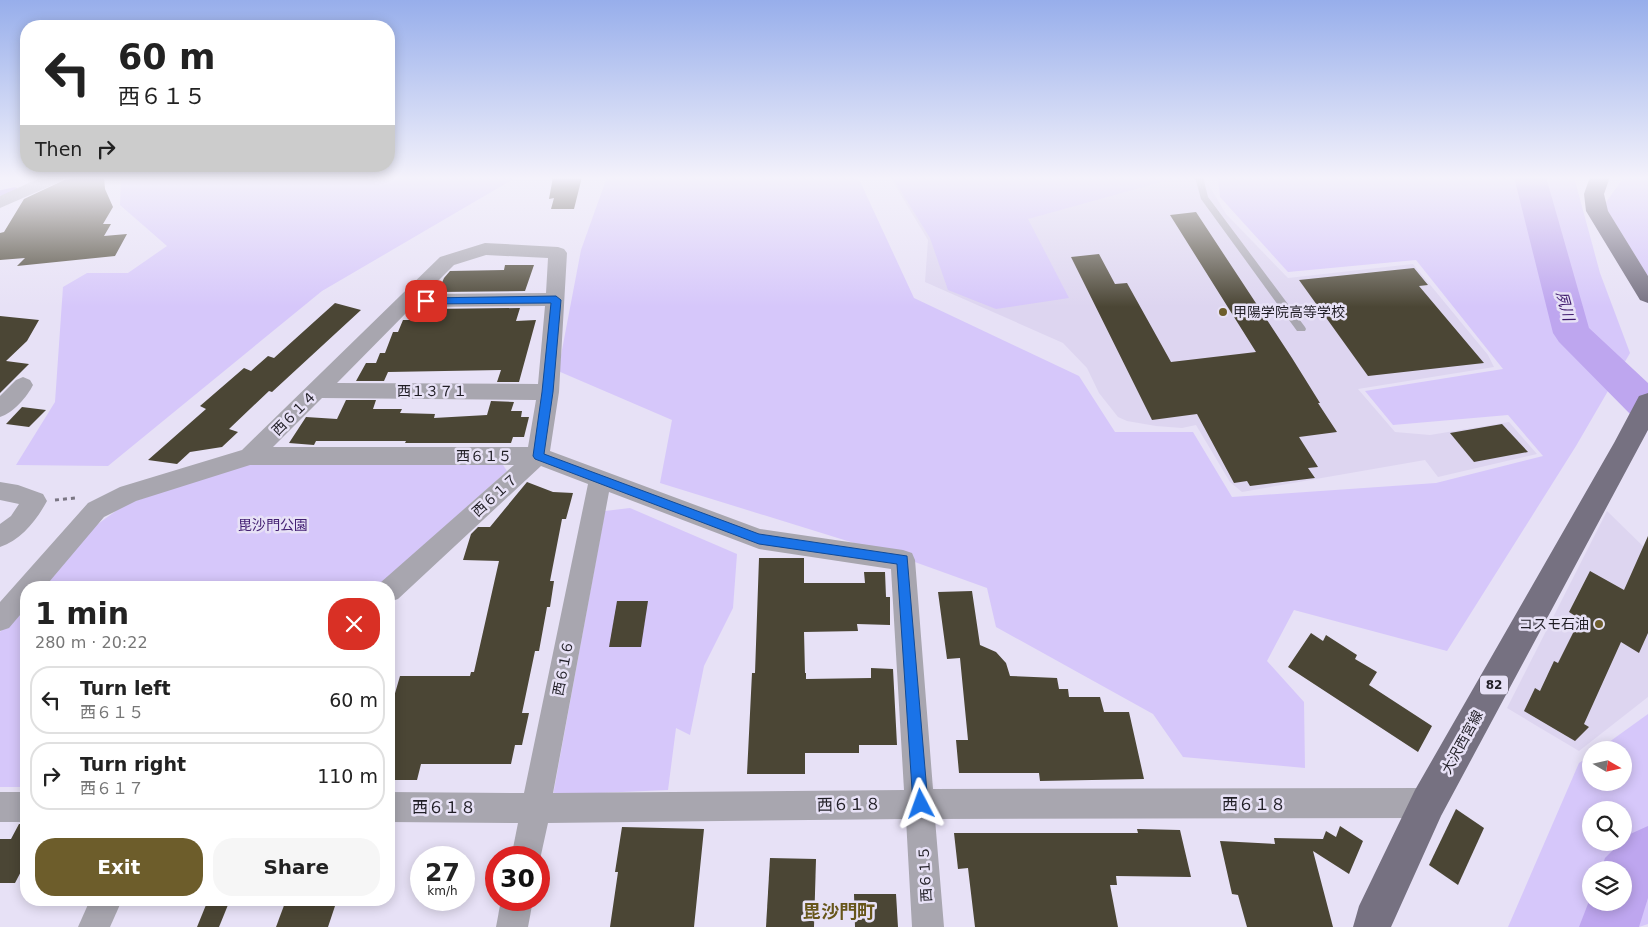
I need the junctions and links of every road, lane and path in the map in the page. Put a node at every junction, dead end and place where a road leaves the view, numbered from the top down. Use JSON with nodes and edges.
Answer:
{"nodes":[{"id":1,"x":1222,"y":220,"type":"edge"},
{"id":2,"x":1602,"y":220,"type":"edge"},
{"id":3,"x":1648,"y":295,"type":"edge"},
{"id":4,"x":556,"y":300,"type":"junction"},
{"id":5,"x":407,"y":301,"type":"junction"},
{"id":6,"x":1301,"y":329,"type":"dead end"},
{"id":7,"x":23,"y":385,"type":"dead end"},
{"id":8,"x":316,"y":390,"type":"junction"},
{"id":9,"x":548,"y":392,"type":"junction"},
{"id":10,"x":1648,"y":403,"type":"edge"},
{"id":11,"x":0,"y":409,"type":"edge"},
{"id":12,"x":250,"y":456,"type":"junction"},
{"id":13,"x":538,"y":456,"type":"junction"},
{"id":14,"x":600,"y":479,"type":"junction"},
{"id":15,"x":0,"y":492,"type":"edge"},
{"id":16,"x":0,"y":537,"type":"edge"},
{"id":17,"x":34,"y":581,"type":"edge"},
{"id":18,"x":395,"y":586,"type":"edge"},
{"id":19,"x":20,"y":597,"type":"edge"},
{"id":20,"x":0,"y":620,"type":"edge"},
{"id":21,"x":921,"y":804,"type":"junction"},
{"id":22,"x":1428,"y":804,"type":"junction"},
{"id":23,"x":0,"y":807,"type":"edge"},
{"id":24,"x":20,"y":807,"type":"edge"},
{"id":25,"x":395,"y":807,"type":"edge"},
{"id":26,"x":536,"y":808,"type":"junction"},
{"id":27,"x":528,"y":846,"type":"edge"},
{"id":28,"x":103,"y":906,"type":"edge"},
{"id":29,"x":516,"y":911,"type":"edge"},
{"id":30,"x":94,"y":927,"type":"edge"},
{"id":31,"x":512,"y":927,"type":"edge"},
{"id":32,"x":928,"y":927,"type":"edge"},
{"id":33,"x":1372,"y":927,"type":"edge"}],
"edges":[{"from":1,"to":6,"type":"lane"},
{"from":2,"to":3,"type":"main road"},
{"from":4,"to":5,"type":"street"},
{"from":4,"to":5,"type":"street","name":"西６１４"},
{"from":4,"to":9,"type":"street"},
{"from":5,"to":8,"type":"street","name":"西６１４"},
{"from":7,"to":11,"type":"street"},
{"from":8,"to":9,"type":"street","name":"西１３７１"},
{"from":8,"to":12,"type":"street","name":"西６１４"},
{"from":9,"to":13,"type":"street"},
{"from":10,"to":22,"type":"main road","name":"大沢西宮線","number":"82"},
{"from":12,"to":13,"type":"street","name":"西６１５"},
{"from":12,"to":17,"type":"street","name":"西６１４"},
{"from":13,"to":14,"type":"street","name":"西６１５"},
{"from":13,"to":18,"type":"street","name":"西６１７"},
{"from":14,"to":21,"type":"street","name":"西６１５"},
{"from":14,"to":26,"type":"street","name":"西６１６"},
{"from":15,"to":16,"type":"street"},
{"from":19,"to":20,"type":"street","name":"西６１４"},
{"from":21,"to":22,"type":"street","name":"西６１８"},
{"from":21,"to":26,"type":"street","name":"西６１８"},
{"from":21,"to":32,"type":"street","name":"西６１５"},
{"from":22,"to":33,"type":"main road","name":"大沢西宮線","number":"82"},
{"from":23,"to":24,"type":"street"},
{"from":25,"to":26,"type":"street","name":"西６１８"},
{"from":26,"to":27,"type":"street","name":"西６１６"},
{"from":28,"to":30,"type":"street"},
{"from":29,"to":31,"type":"street"}]}
